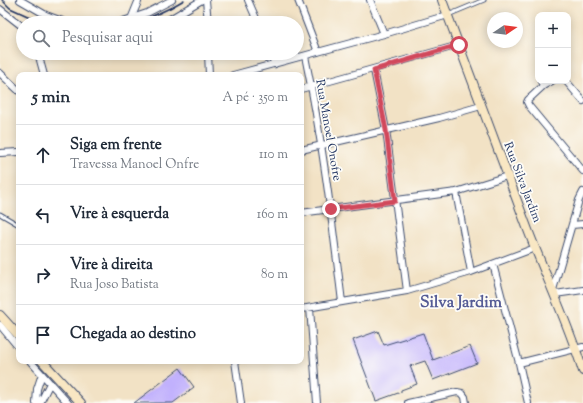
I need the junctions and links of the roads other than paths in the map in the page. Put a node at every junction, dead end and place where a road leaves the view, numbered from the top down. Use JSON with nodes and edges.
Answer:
{"nodes":[{"id":1,"x":20,"y":0,"type":"edge"},
{"id":2,"x":172,"y":0,"type":"edge"},
{"id":3,"x":202,"y":0,"type":"edge"},
{"id":4,"x":206,"y":0,"type":"edge"},
{"id":5,"x":248,"y":0,"type":"edge"},
{"id":6,"x":298,"y":0,"type":"edge"},
{"id":7,"x":370,"y":0,"type":"edge"},
{"id":8,"x":442,"y":0,"type":"edge"},
{"id":9,"x":484,"y":0,"type":"edge"},
{"id":10,"x":138,"y":1,"type":"edge"},
{"id":11,"x":0,"y":9,"type":"edge"},
{"id":12,"x":147,"y":13,"type":"junction"},
{"id":13,"x":448,"y":15,"type":"junction"},
{"id":14,"x":48,"y":16,"type":"edge"},
{"id":15,"x":132,"y":16,"type":"edge"},
{"id":16,"x":139,"y":16,"type":"edge"},
{"id":17,"x":175,"y":16,"type":"edge"},
{"id":18,"x":207,"y":16,"type":"edge"},
{"id":19,"x":255,"y":16,"type":"edge"},
{"id":20,"x":16,"y":21,"type":"edge"},
{"id":21,"x":384,"y":34,"type":"junction"},
{"id":22,"x":459,"y":45,"type":"junction"},
{"id":23,"x":318,"y":52,"type":"junction"},
{"id":24,"x":305,"y":56,"type":"joint"},
{"id":25,"x":40,"y":60,"type":"edge"},
{"id":26,"x":208,"y":60,"type":"edge"},
{"id":27,"x":273,"y":60,"type":"edge"},
{"id":28,"x":290,"y":60,"type":"edge"},
{"id":29,"x":275,"y":64,"type":"junction"},
{"id":30,"x":374,"y":70,"type":"junction"},
{"id":31,"x":43,"y":72,"type":"edge"},
{"id":32,"x":209,"y":72,"type":"edge"},
{"id":33,"x":244,"y":72,"type":"edge"},
{"id":34,"x":0,"y":73,"type":"edge"},
{"id":35,"x":541,"y":84,"type":"edge"},
{"id":36,"x":568,"y":84,"type":"edge"},
{"id":37,"x":311,"y":86,"type":"junction"},
{"id":38,"x":304,"y":88,"type":"edge"},
{"id":39,"x":16,"y":89,"type":"edge"},
{"id":40,"x":583,"y":102,"type":"edge"},
{"id":41,"x":481,"y":106,"type":"junction"},
{"id":42,"x":386,"y":130,"type":"junction"},
{"id":43,"x":321,"y":145,"type":"junction"},
{"id":44,"x":304,"y":149,"type":"edge"},
{"id":45,"x":16,"y":152,"type":"edge"},
{"id":46,"x":0,"y":153,"type":"edge"},
{"id":47,"x":583,"y":171,"type":"edge"},
{"id":48,"x":507,"y":176,"type":"junction"},
{"id":49,"x":456,"y":192,"type":"junction"},
{"id":50,"x":583,"y":192,"type":"edge"},
{"id":51,"x":395,"y":201,"type":"junction"},
{"id":52,"x":331,"y":209,"type":"junction"},
{"id":53,"x":304,"y":213,"type":"edge"},
{"id":54,"x":0,"y":214,"type":"edge"},
{"id":55,"x":16,"y":223,"type":"edge"},
{"id":56,"x":583,"y":224,"type":"edge"},
{"id":57,"x":572,"y":225,"type":"junction"},
{"id":58,"x":535,"y":248,"type":"junction"},
{"id":59,"x":494,"y":264,"type":"junction"},
{"id":60,"x":471,"y":272,"type":"junction"},
{"id":61,"x":583,"y":290,"type":"edge"},
{"id":62,"x":407,"y":291,"type":"junction"},
{"id":63,"x":554,"y":292,"type":"junction"},
{"id":64,"x":342,"y":302,"type":"junction"},
{"id":65,"x":310,"y":308,"type":"junction"},
{"id":66,"x":304,"y":309,"type":"edge"},
{"id":67,"x":0,"y":315,"type":"edge"},
{"id":68,"x":0,"y":325,"type":"edge"},
{"id":69,"x":16,"y":333,"type":"edge"},
{"id":70,"x":16,"y":344,"type":"edge"},
{"id":71,"x":579,"y":348,"type":"edge"},
{"id":72,"x":519,"y":363,"type":"junction"},
{"id":73,"x":33,"y":364,"type":"edge"},
{"id":74,"x":45,"y":364,"type":"edge"},
{"id":75,"x":234,"y":364,"type":"edge"},
{"id":76,"x":583,"y":371,"type":"edge"},
{"id":77,"x":42,"y":374,"type":"junction"},
{"id":78,"x":50,"y":383,"type":"junction"},
{"id":79,"x":36,"y":403,"type":"edge"},
{"id":80,"x":40,"y":403,"type":"edge"},
{"id":81,"x":68,"y":403,"type":"edge"},
{"id":82,"x":81,"y":403,"type":"edge"},
{"id":83,"x":241,"y":403,"type":"edge"},
{"id":84,"x":317,"y":403,"type":"edge"},
{"id":85,"x":408,"y":403,"type":"edge"},
{"id":86,"x":466,"y":403,"type":"edge"},
{"id":87,"x":528,"y":403,"type":"edge"}],
"edges":[{"from":1,"to":14,"type":"street"},
{"from":2,"to":12,"type":"street"},
{"from":3,"to":17,"type":"street"},
{"from":4,"to":18,"type":"street"},
{"from":5,"to":19,"type":"street"},
{"from":6,"to":23,"type":"street"},
{"from":7,"to":21,"type":"street"},
{"from":8,"to":13,"type":"street","name":"Rua Silva Jardim"},
{"from":9,"to":13,"type":"lane"},
{"from":10,"to":12,"type":"street"},
{"from":10,"to":15,"type":"street"},
{"from":11,"to":20,"type":"street"},
{"from":12,"to":16,"type":"street"},
{"from":13,"to":21,"type":"street"},
{"from":13,"to":22,"type":"street","name":"Rua Silva Jardim"},
{"from":21,"to":23,"type":"street"},
{"from":22,"to":30,"type":"street"},
{"from":22,"to":41,"type":"street","name":"Rua Silva Jardim"},
{"from":23,"to":24,"type":"street"},
{"from":24,"to":37,"type":"street","name":"Rua Manoel Onofre"},
{"from":25,"to":31,"type":"street"},
{"from":26,"to":32,"type":"street"},
{"from":27,"to":29,"type":"street"},
{"from":28,"to":29,"type":"street"},
{"from":29,"to":33,"type":"street"},
{"from":30,"to":37,"type":"street"},
{"from":30,"to":42,"type":"street"},
{"from":34,"to":39,"type":"street"},
{"from":35,"to":47,"type":"street"},
{"from":36,"to":40,"type":"street"},
{"from":37,"to":38,"type":"street"},
{"from":37,"to":43,"type":"street","name":"Rua Manoel Onofre"},
{"from":41,"to":42,"type":"street"},
{"from":41,"to":48,"type":"street","name":"Rua Silva Jardim"},
{"from":42,"to":43,"type":"street"},
{"from":42,"to":51,"type":"street"},
{"from":43,"to":44,"type":"street"},
{"from":43,"to":52,"type":"street","name":"Rua Manoel Onofre"},
{"from":45,"to":46,"type":"street"},
{"from":48,"to":49,"type":"street"},
{"from":48,"to":58,"type":"street","name":"Rua Silva Jardim"},
{"from":49,"to":51,"type":"street"},
{"from":49,"to":60,"type":"street"},
{"from":50,"to":57,"type":"street"},
{"from":51,"to":52,"type":"street"},
{"from":51,"to":62,"type":"street"},
{"from":52,"to":53,"type":"street"},
{"from":52,"to":64,"type":"street","name":"Rua Manoel Onofre"},
{"from":54,"to":55,"type":"lane"},
{"from":56,"to":57,"type":"street"},
{"from":57,"to":63,"type":"street"},
{"from":58,"to":59,"type":"street"},
{"from":58,"to":63,"type":"street","name":"Rua Silva Jardim"},
{"from":59,"to":60,"type":"street"},
{"from":59,"to":72,"type":"street"},
{"from":60,"to":62,"type":"street"},
{"from":61,"to":63,"type":"street"},
{"from":62,"to":64,"type":"street"},
{"from":63,"to":71,"type":"street","name":"Rua Silva Jardim"},
{"from":64,"to":65,"type":"street"},
{"from":65,"to":66,"type":"street"},
{"from":65,"to":84,"type":"street"},
{"from":67,"to":69,"type":"street"},
{"from":68,"to":70,"type":"street"},
{"from":71,"to":72,"type":"street"},
{"from":71,"to":76,"type":"street","name":"Rua Silva Jardim"},
{"from":72,"to":87,"type":"street"},
{"from":73,"to":77,"type":"street"},
{"from":74,"to":82,"type":"street"},
{"from":75,"to":83,"type":"street"},
{"from":77,"to":78,"type":"street"},
{"from":77,"to":79,"type":"street"},
{"from":78,"to":80,"type":"street"},
{"from":78,"to":81,"type":"street"},
{"from":85,"to":86,"type":"street"}]}
